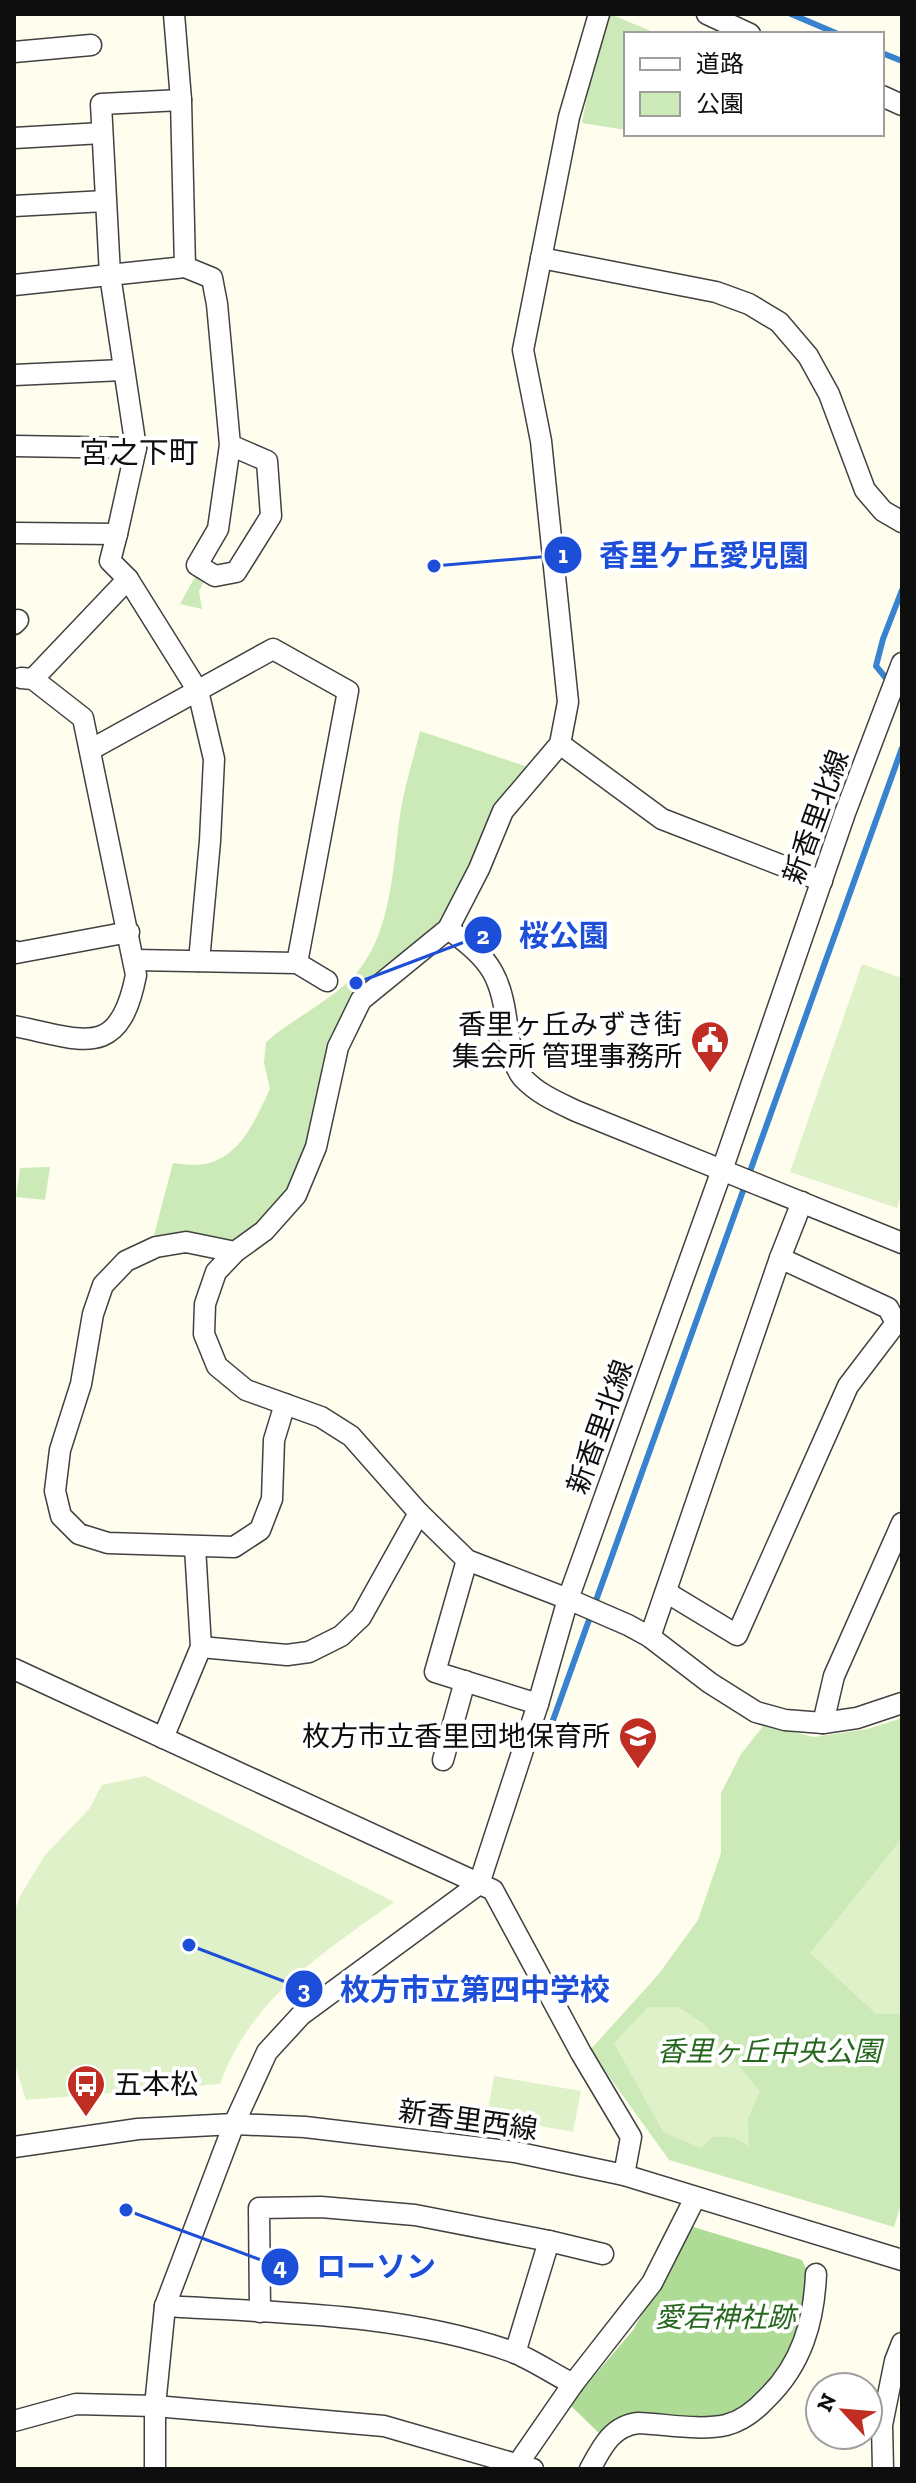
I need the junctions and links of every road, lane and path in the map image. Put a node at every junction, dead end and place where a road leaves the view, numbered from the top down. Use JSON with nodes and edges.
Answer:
{"nodes":[{"id":1,"x":174,"y":14,"type":"edge"},
{"id":2,"x":599,"y":14,"type":"edge"},
{"id":3,"x":707,"y":14,"type":"edge"},
{"id":4,"x":746,"y":32,"type":"edge"},
{"id":5,"x":91,"y":45,"type":"dead end"},
{"id":6,"x":14,"y":52,"type":"edge"},
{"id":7,"x":181,"y":100,"type":"junction"},
{"id":8,"x":102,"y":133,"type":"junction"},
{"id":9,"x":14,"y":138,"type":"edge"},
{"id":10,"x":105,"y":201,"type":"junction"},
{"id":11,"x":14,"y":206,"type":"edge"},
{"id":12,"x":541,"y":258,"type":"junction"},
{"id":13,"x":185,"y":267,"type":"junction"},
{"id":14,"x":110,"y":275,"type":"junction"},
{"id":15,"x":14,"y":285,"type":"edge"},
{"id":16,"x":123,"y":370,"type":"junction"},
{"id":17,"x":14,"y":375,"type":"edge"},
{"id":18,"x":230,"y":445,"type":"junction"},
{"id":19,"x":14,"y":446,"type":"edge"},
{"id":20,"x":136,"y":448,"type":"junction"},
{"id":21,"x":902,"y":522,"type":"edge"},
{"id":22,"x":14,"y":533,"type":"edge"},
{"id":23,"x":117,"y":534,"type":"junction"},
{"id":24,"x":128,"y":579,"type":"junction"},
{"id":25,"x":900,"y":670,"type":"edge"},
{"id":26,"x":20,"y":679,"type":"edge"},
{"id":27,"x":198,"y":691,"type":"junction"},
{"id":28,"x":560,"y":744,"type":"junction"},
{"id":29,"x":90,"y":750,"type":"junction"},
{"id":30,"x":822,"y":881,"type":"junction"},
{"id":31,"x":448,"y":929,"type":"junction"},
{"id":32,"x":129,"y":932,"type":"junction"},
{"id":33,"x":14,"y":951,"type":"edge"},
{"id":34,"x":134,"y":960,"type":"junction"},
{"id":35,"x":199,"y":961,"type":"junction"},
{"id":36,"x":297,"y":963,"type":"junction"},
{"id":37,"x":327,"y":981,"type":"dead end"},
{"id":38,"x":14,"y":1026,"type":"edge"},
{"id":39,"x":740,"y":1177,"type":"junction"},
{"id":40,"x":802,"y":1202,"type":"junction"},
{"id":41,"x":902,"y":1243,"type":"edge"},
{"id":42,"x":235,"y":1252,"type":"junction"},
{"id":43,"x":780,"y":1258,"type":"junction"},
{"id":44,"x":285,"y":1404,"type":"junction"},
{"id":45,"x":419,"y":1513,"type":"junction"},
{"id":46,"x":902,"y":1523,"type":"edge"},
{"id":47,"x":195,"y":1547,"type":"junction"},
{"id":48,"x":467,"y":1560,"type":"junction"},
{"id":49,"x":666,"y":1592,"type":"junction"},
{"id":50,"x":574,"y":1602,"type":"junction"},
{"id":51,"x":650,"y":1637,"type":"junction"},
{"id":52,"x":201,"y":1647,"type":"junction"},
{"id":53,"x":14,"y":1669,"type":"edge"},
{"id":54,"x":465,"y":1681,"type":"junction"},
{"id":55,"x":902,"y":1703,"type":"edge"},
{"id":56,"x":538,"y":1704,"type":"junction"},
{"id":57,"x":823,"y":1723,"type":"junction"},
{"id":58,"x":163,"y":1738,"type":"junction"},
{"id":59,"x":443,"y":1760,"type":"dead end"},
{"id":60,"x":479,"y":1884,"type":"junction"},
{"id":61,"x":234,"y":2124,"type":"junction"},
{"id":62,"x":14,"y":2147,"type":"edge"},
{"id":63,"x":624,"y":2175,"type":"junction"},
{"id":64,"x":695,"y":2198,"type":"junction"},
{"id":65,"x":549,"y":2241,"type":"junction"},
{"id":66,"x":603,"y":2254,"type":"dead end"},
{"id":67,"x":902,"y":2260,"type":"edge"},
{"id":68,"x":816,"y":2274,"type":"dead end"},
{"id":69,"x":165,"y":2306,"type":"junction"},
{"id":70,"x":260,"y":2312,"type":"junction"},
{"id":71,"x":902,"y":2343,"type":"edge"},
{"id":72,"x":515,"y":2353,"type":"junction"},
{"id":73,"x":573,"y":2384,"type":"junction"},
{"id":74,"x":155,"y":2406,"type":"junction"},
{"id":75,"x":14,"y":2421,"type":"edge"},
{"id":76,"x":522,"y":2468,"type":"edge"},
{"id":77,"x":155,"y":2469,"type":"edge"},
{"id":78,"x":590,"y":2469,"type":"edge"},
{"id":79,"x":883,"y":2469,"type":"edge"}],
"edges":[{"from":1,"to":7,"type":"street"},
{"from":2,"to":12,"type":"street"},
{"from":3,"to":4,"type":"street"},
{"from":5,"to":6,"type":"street"},
{"from":7,"to":8,"type":"street"},
{"from":7,"to":13,"type":"street"},
{"from":8,"to":9,"type":"street"},
{"from":8,"to":10,"type":"street"},
{"from":10,"to":11,"type":"street"},
{"from":10,"to":14,"type":"street"},
{"from":12,"to":21,"type":"street"},
{"from":12,"to":28,"type":"street"},
{"from":13,"to":14,"type":"street"},
{"from":13,"to":18,"type":"street"},
{"from":14,"to":15,"type":"street"},
{"from":14,"to":16,"type":"street"},
{"from":16,"to":17,"type":"street"},
{"from":16,"to":20,"type":"street"},
{"from":18,"to":18,"type":"street"},
{"from":19,"to":20,"type":"street"},
{"from":20,"to":23,"type":"street"},
{"from":22,"to":23,"type":"street"},
{"from":23,"to":24,"type":"street"},
{"from":24,"to":26,"type":"street"},
{"from":24,"to":27,"type":"street"},
{"from":25,"to":30,"type":"street","name":"新香里北線"},
{"from":26,"to":29,"type":"street"},
{"from":27,"to":29,"type":"street"},
{"from":27,"to":35,"type":"street"},
{"from":27,"to":36,"type":"street"},
{"from":28,"to":30,"type":"street"},
{"from":28,"to":31,"type":"street"},
{"from":29,"to":32,"type":"street"},
{"from":30,"to":39,"type":"street","name":"新香里北線"},
{"from":31,"to":39,"type":"street"},
{"from":31,"to":42,"type":"street"},
{"from":32,"to":33,"type":"street"},
{"from":32,"to":34,"type":"street"},
{"from":34,"to":35,"type":"street"},
{"from":34,"to":38,"type":"street"},
{"from":35,"to":36,"type":"street"},
{"from":36,"to":37,"type":"street"},
{"from":39,"to":40,"type":"street"},
{"from":39,"to":50,"type":"street","name":"新香里北線"},
{"from":40,"to":41,"type":"street"},
{"from":40,"to":43,"type":"street"},
{"from":42,"to":44,"type":"street"},
{"from":42,"to":47,"type":"street"},
{"from":43,"to":49,"type":"street"},
{"from":43,"to":49,"type":"street"},
{"from":44,"to":45,"type":"street"},
{"from":44,"to":47,"type":"street"},
{"from":45,"to":48,"type":"street"},
{"from":45,"to":52,"type":"street"},
{"from":46,"to":57,"type":"street"},
{"from":47,"to":52,"type":"street"},
{"from":48,"to":50,"type":"street"},
{"from":48,"to":54,"type":"street"},
{"from":49,"to":51,"type":"street"},
{"from":50,"to":51,"type":"street"},
{"from":50,"to":56,"type":"street","name":"新香里北線"},
{"from":51,"to":57,"type":"street"},
{"from":52,"to":58,"type":"street"},
{"from":53,"to":58,"type":"street"},
{"from":54,"to":56,"type":"street"},
{"from":54,"to":59,"type":"street"},
{"from":55,"to":57,"type":"street"},
{"from":56,"to":60,"type":"street","name":"新香里北線"},
{"from":58,"to":60,"type":"street"},
{"from":60,"to":61,"type":"street"},
{"from":60,"to":63,"type":"street"},
{"from":61,"to":62,"type":"street","name":"新香里西線"},
{"from":61,"to":63,"type":"street","name":"新香里西線"},
{"from":61,"to":69,"type":"street"},
{"from":63,"to":64,"type":"street","name":"新香里西線"},
{"from":64,"to":67,"type":"street","name":"新香里西線"},
{"from":64,"to":73,"type":"street"},
{"from":65,"to":66,"type":"street"},
{"from":65,"to":70,"type":"street"},
{"from":65,"to":72,"type":"street"},
{"from":68,"to":78,"type":"street"},
{"from":69,"to":70,"type":"street"},
{"from":69,"to":74,"type":"street"},
{"from":70,"to":72,"type":"street"},
{"from":71,"to":79,"type":"street"},
{"from":72,"to":73,"type":"street"},
{"from":73,"to":76,"type":"street"},
{"from":74,"to":75,"type":"street"},
{"from":74,"to":76,"type":"street"},
{"from":74,"to":77,"type":"street"}]}
